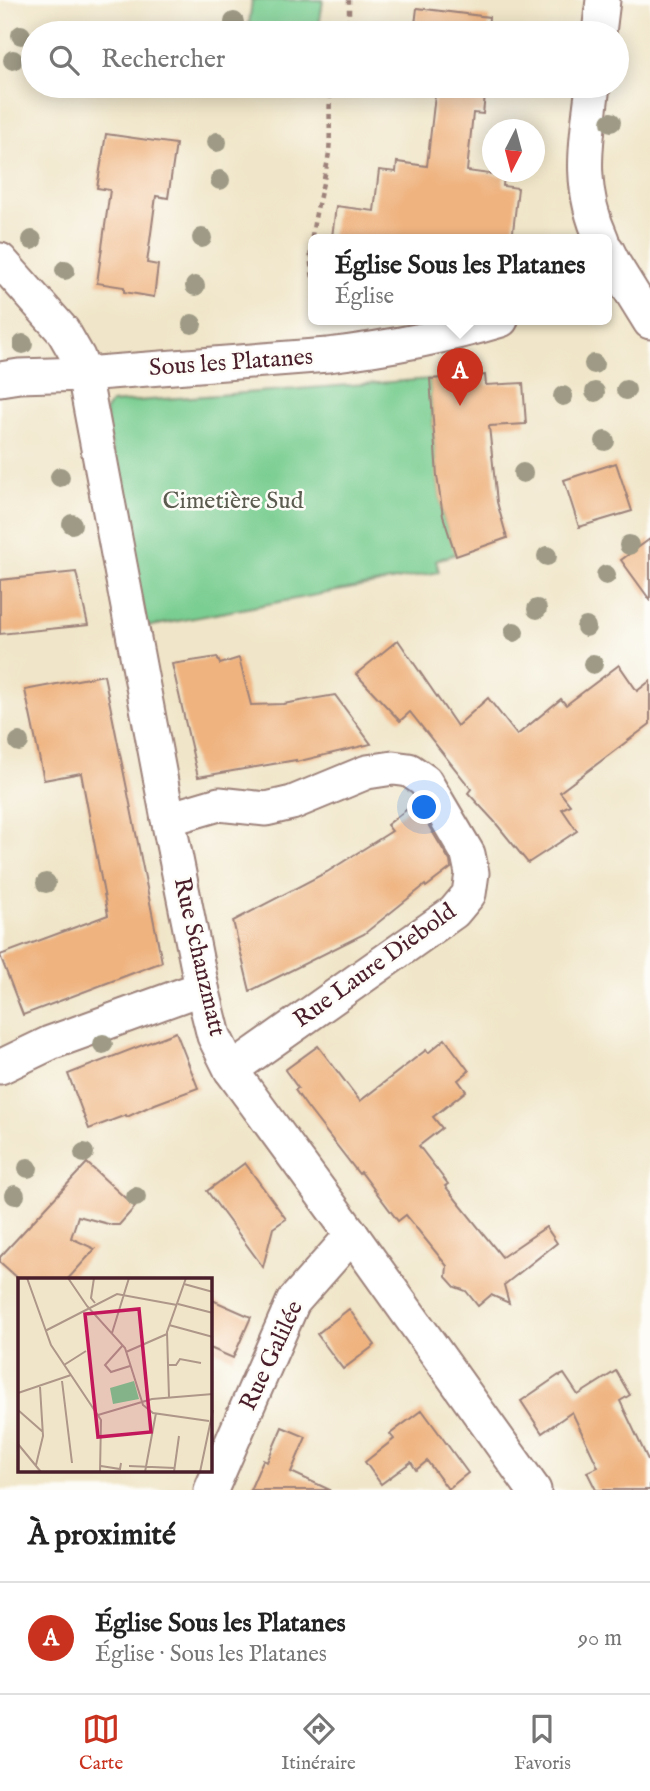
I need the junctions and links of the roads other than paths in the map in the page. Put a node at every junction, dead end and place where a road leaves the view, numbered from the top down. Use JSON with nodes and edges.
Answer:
{"nodes":[{"id":1,"x":603,"y":0,"type":"edge"},
{"id":2,"x":600,"y":21,"type":"edge"},
{"id":3,"x":592,"y":98,"type":"edge"},
{"id":4,"x":600,"y":234,"type":"edge"},
{"id":5,"x":0,"y":260,"type":"edge"},
{"id":6,"x":612,"y":261,"type":"edge"},
{"id":7,"x":650,"y":322,"type":"edge"},
{"id":8,"x":482,"y":325,"type":"edge"},
{"id":9,"x":84,"y":374,"type":"junction"},
{"id":10,"x":0,"y":379,"type":"edge"},
{"id":11,"x":168,"y":819,"type":"junction"},
{"id":12,"x":202,"y":988,"type":"junction"},
{"id":13,"x":0,"y":1067,"type":"edge"},
{"id":14,"x":231,"y":1070,"type":"junction"},
{"id":15,"x":352,"y":1235,"type":"junction"},
{"id":16,"x":211,"y":1490,"type":"edge"},
{"id":17,"x":534,"y":1490,"type":"edge"}],
"edges":[{"from":1,"to":2,"type":"street"},
{"from":3,"to":4,"type":"street"},
{"from":5,"to":9,"type":"street","name":"Rue Schanzmatt"},
{"from":6,"to":7,"type":"street"},
{"from":8,"to":9,"type":"street","name":"Sous les Platanes"},
{"from":9,"to":10,"type":"street","name":"Sous les Platanes"},
{"from":9,"to":11,"type":"street","name":"Rue Schanzmatt"},
{"from":11,"to":12,"type":"street","name":"Rue Schanzmatt"},
{"from":11,"to":14,"type":"street","name":"Rue Laure Diebold"},
{"from":12,"to":13,"type":"street"},
{"from":12,"to":14,"type":"street","name":"Rue Schanzmatt"},
{"from":14,"to":15,"type":"street","name":"Rue Schanzmatt"},
{"from":15,"to":16,"type":"street","name":"Rue Galilée"},
{"from":15,"to":17,"type":"street","name":"Rue Schanzmatt"}]}
